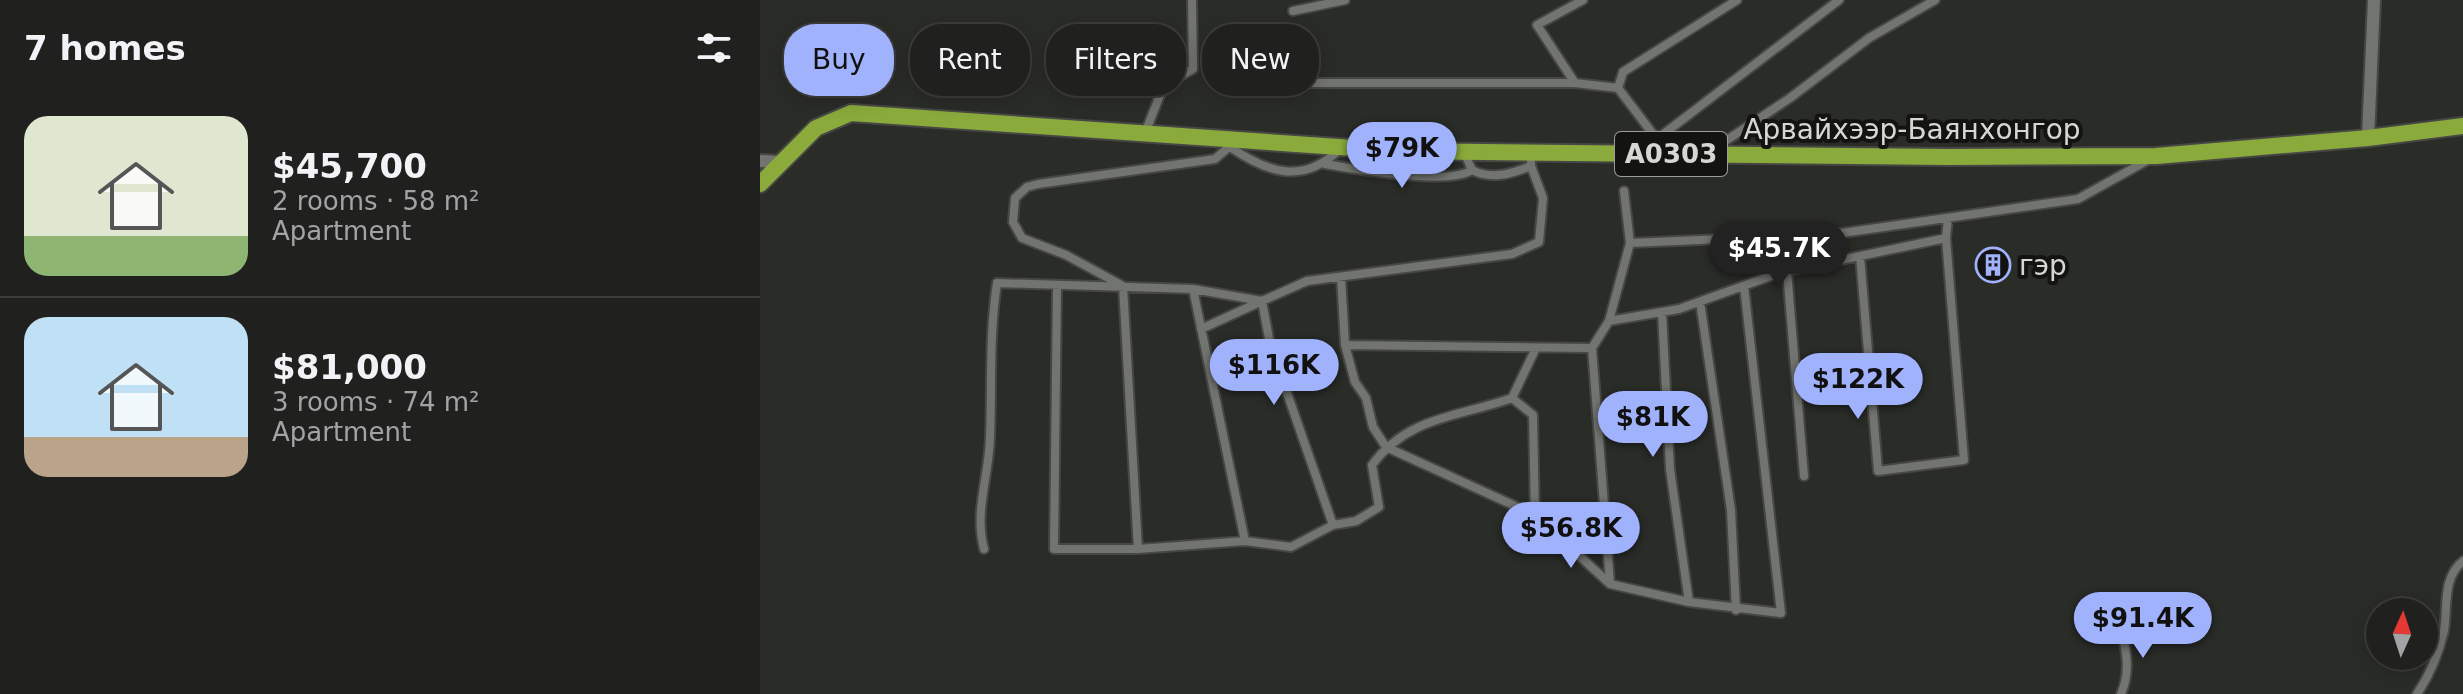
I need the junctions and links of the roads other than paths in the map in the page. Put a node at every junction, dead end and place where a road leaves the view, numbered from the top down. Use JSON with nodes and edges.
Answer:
{"nodes":[{"id":1,"x":1192,"y":0,"type":"edge"},
{"id":2,"x":1345,"y":0,"type":"edge"},
{"id":3,"x":1583,"y":0,"type":"edge"},
{"id":4,"x":1737,"y":0,"type":"edge"},
{"id":5,"x":1839,"y":0,"type":"edge"},
{"id":6,"x":1935,"y":0,"type":"edge"},
{"id":7,"x":2374,"y":0,"type":"edge"},
{"id":8,"x":1293,"y":11,"type":"dead end"},
{"id":9,"x":1319,"y":83,"type":"edge"},
{"id":10,"x":1575,"y":83,"type":"junction"},
{"id":11,"x":1618,"y":88,"type":"junction"},
{"id":12,"x":2463,"y":126,"type":"edge"},
{"id":13,"x":1145,"y":133,"type":"junction"},
{"id":14,"x":1656,"y":138,"type":"junction"},
{"id":15,"x":2368,"y":138,"type":"junction"},
{"id":16,"x":1233,"y":143,"type":"junction"},
{"id":17,"x":1342,"y":147,"type":"junction"},
{"id":18,"x":1464,"y":152,"type":"junction"},
{"id":19,"x":1638,"y":154,"type":"junction"},
{"id":20,"x":1705,"y":154,"type":"junction"},
{"id":21,"x":2156,"y":156,"type":"junction"},
{"id":22,"x":1530,"y":160,"type":"junction"},
{"id":23,"x":760,"y":161,"type":"edge"},
{"id":24,"x":781,"y":162,"type":"junction"},
{"id":25,"x":1325,"y":164,"type":"junction"},
{"id":26,"x":1472,"y":170,"type":"junction"},
{"id":27,"x":760,"y":184,"type":"edge"},
{"id":28,"x":1624,"y":191,"type":"dead end"},
{"id":29,"x":1948,"y":218,"type":"junction"},
{"id":30,"x":1946,"y":238,"type":"junction"},
{"id":31,"x":1630,"y":243,"type":"junction"},
{"id":32,"x":1860,"y":256,"type":"junction"},
{"id":33,"x":1787,"y":271,"type":"junction"},
{"id":34,"x":1341,"y":277,"type":"junction"},
{"id":35,"x":1057,"y":286,"type":"junction"},
{"id":36,"x":1123,"y":286,"type":"junction"},
{"id":37,"x":1744,"y":286,"type":"junction"},
{"id":38,"x":1193,"y":289,"type":"junction"},
{"id":39,"x":1262,"y":301,"type":"junction"},
{"id":40,"x":1700,"y":302,"type":"junction"},
{"id":41,"x":1662,"y":312,"type":"junction"},
{"id":42,"x":1609,"y":321,"type":"junction"},
{"id":43,"x":1201,"y":329,"type":"junction"},
{"id":44,"x":1345,"y":345,"type":"junction"},
{"id":45,"x":1592,"y":348,"type":"junction"},
{"id":46,"x":1535,"y":350,"type":"junction"},
{"id":47,"x":1512,"y":398,"type":"junction"},
{"id":48,"x":1386,"y":447,"type":"junction"},
{"id":49,"x":1804,"y":476,"type":"dead end"},
{"id":50,"x":1535,"y":515,"type":"junction"},
{"id":51,"x":1333,"y":525,"type":"junction"},
{"id":52,"x":1245,"y":541,"type":"junction"},
{"id":53,"x":984,"y":549,"type":"dead end"},
{"id":54,"x":1138,"y":549,"type":"junction"},
{"id":55,"x":2463,"y":561,"type":"edge"},
{"id":56,"x":1610,"y":584,"type":"junction"},
{"id":57,"x":1689,"y":602,"type":"junction"},
{"id":58,"x":1736,"y":610,"type":"junction"},
{"id":59,"x":2120,"y":622,"type":"dead end"},
{"id":60,"x":2121,"y":694,"type":"edge"},
{"id":61,"x":2417,"y":694,"type":"edge"}],
"edges":[{"from":1,"to":13,"type":"street"},
{"from":2,"to":8,"type":"street"},
{"from":3,"to":10,"type":"street"},
{"from":4,"to":11,"type":"street"},
{"from":5,"to":14,"type":"street"},
{"from":6,"to":20,"type":"street"},
{"from":7,"to":15,"type":"street"},
{"from":9,"to":10,"type":"street"},
{"from":10,"to":11,"type":"street"},
{"from":11,"to":14,"type":"street"},
{"from":12,"to":15,"type":"highway","name":"Арвайхээр-Баянхонгор","number":"A0303"},
{"from":13,"to":16,"type":"highway","name":"Арвайхээр-Баянхонгор","number":"A0303"},
{"from":13,"to":24,"type":"highway","name":"Арвайхээр-Баянхонгор","number":"A0303"},
{"from":14,"to":19,"type":"street"},
{"from":15,"to":21,"type":"highway","name":"Арвайхээр-Баянхонгор","number":"A0303"},
{"from":16,"to":17,"type":"highway","name":"Арвайхээр-Баянхонгор","number":"A0303"},
{"from":16,"to":25,"type":"street"},
{"from":16,"to":36,"type":"street"},
{"from":17,"to":18,"type":"highway","name":"Арвайхээр-Баянхонгор","number":"A0303"},
{"from":17,"to":25,"type":"street"},
{"from":18,"to":22,"type":"highway","name":"Арвайхээр-Баянхонгор","number":"A0303"},
{"from":18,"to":26,"type":"street"},
{"from":19,"to":20,"type":"highway","name":"Арвайхээр-Баянхонгор","number":"A0303"},
{"from":19,"to":22,"type":"highway","name":"Арвайхээр-Баянхонгор","number":"A0303"},
{"from":20,"to":21,"type":"highway","name":"Арвайхээр-Баянхонгор","number":"A0303"},
{"from":21,"to":29,"type":"street"},
{"from":22,"to":26,"type":"street"},
{"from":22,"to":34,"type":"street"},
{"from":23,"to":24,"type":"street"},
{"from":24,"to":27,"type":"highway","number":"A0303"},
{"from":25,"to":26,"type":"street"},
{"from":28,"to":31,"type":"street"},
{"from":29,"to":30,"type":"street"},
{"from":29,"to":31,"type":"street"},
{"from":30,"to":32,"type":"street"},
{"from":30,"to":32,"type":"street"},
{"from":31,"to":42,"type":"street"},
{"from":32,"to":33,"type":"street"},
{"from":33,"to":37,"type":"street"},
{"from":33,"to":49,"type":"street"},
{"from":34,"to":39,"type":"street"},
{"from":34,"to":44,"type":"street"},
{"from":35,"to":36,"type":"street"},
{"from":35,"to":53,"type":"street"},
{"from":35,"to":54,"type":"street"},
{"from":36,"to":38,"type":"street"},
{"from":36,"to":54,"type":"street"},
{"from":37,"to":40,"type":"street"},
{"from":37,"to":58,"type":"street"},
{"from":38,"to":39,"type":"street"},
{"from":38,"to":43,"type":"street"},
{"from":39,"to":43,"type":"street"},
{"from":39,"to":51,"type":"street"},
{"from":40,"to":41,"type":"street"},
{"from":40,"to":58,"type":"street"},
{"from":41,"to":42,"type":"street"},
{"from":41,"to":57,"type":"street"},
{"from":42,"to":45,"type":"street"},
{"from":43,"to":52,"type":"street"},
{"from":44,"to":46,"type":"street"},
{"from":44,"to":48,"type":"street"},
{"from":45,"to":46,"type":"street"},
{"from":45,"to":56,"type":"street"},
{"from":46,"to":47,"type":"street"},
{"from":47,"to":48,"type":"street"},
{"from":47,"to":50,"type":"street"},
{"from":48,"to":50,"type":"street"},
{"from":48,"to":51,"type":"street"},
{"from":50,"to":56,"type":"street"},
{"from":51,"to":52,"type":"street"},
{"from":52,"to":54,"type":"street"},
{"from":55,"to":61,"type":"street"},
{"from":56,"to":57,"type":"street"},
{"from":57,"to":58,"type":"street"},
{"from":59,"to":60,"type":"street"}]}
